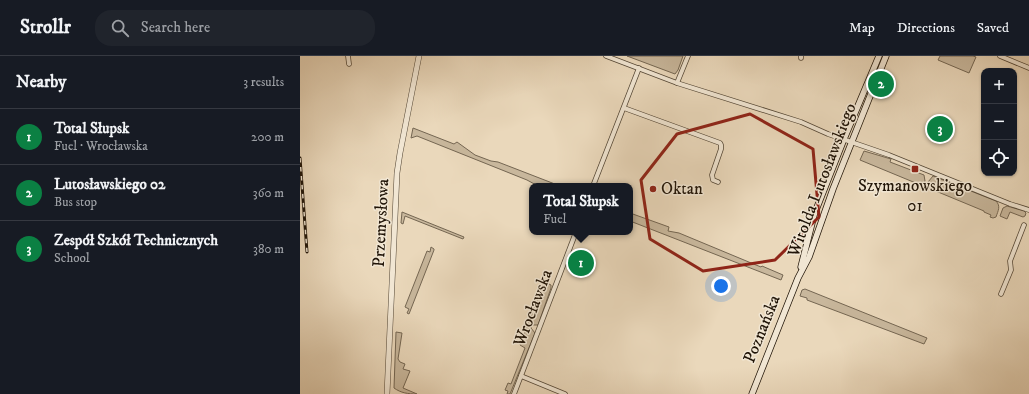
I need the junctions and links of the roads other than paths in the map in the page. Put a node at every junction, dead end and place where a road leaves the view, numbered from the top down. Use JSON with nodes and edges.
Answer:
{"nodes":[{"id":1,"x":348,"y":56,"type":"edge"},
{"id":2,"x":419,"y":56,"type":"edge"},
{"id":3,"x":606,"y":56,"type":"edge"},
{"id":4,"x":688,"y":56,"type":"edge"},
{"id":5,"x":880,"y":56,"type":"edge"},
{"id":6,"x":886,"y":56,"type":"edge"},
{"id":7,"x":1000,"y":56,"type":"edge"},
{"id":8,"x":349,"y":64,"type":"dead end"},
{"id":9,"x":639,"y":68,"type":"junction"},
{"id":10,"x":1029,"y":68,"type":"edge"},
{"id":11,"x":677,"y":83,"type":"junction"},
{"id":12,"x":624,"y":108,"type":"junction"},
{"id":13,"x":844,"y":139,"type":"junction"},
{"id":14,"x":851,"y":142,"type":"junction"},
{"id":15,"x":718,"y":182,"type":"dead end"},
{"id":16,"x":594,"y":183,"type":"edge"},
{"id":17,"x":1029,"y":205,"type":"edge"},
{"id":18,"x":1028,"y":210,"type":"edge"},
{"id":19,"x":1024,"y":225,"type":"dead end"},
{"id":20,"x":575,"y":235,"type":"edge"},
{"id":21,"x":799,"y":275,"type":"junction"},
{"id":22,"x":1001,"y":294,"type":"dead end"},
{"id":23,"x":521,"y":376,"type":"junction"},
{"id":24,"x":387,"y":394,"type":"edge"},
{"id":25,"x":514,"y":394,"type":"edge"},
{"id":26,"x":565,"y":394,"type":"edge"},
{"id":27,"x":752,"y":394,"type":"edge"}],
"edges":[{"from":1,"to":8,"type":"street"},
{"from":2,"to":24,"type":"street","name":"Przemysłowa"},
{"from":3,"to":9,"type":"street"},
{"from":4,"to":11,"type":"street"},
{"from":5,"to":13,"type":"main road","name":"Witolda Lutosławskiego"},
{"from":6,"to":14,"type":"main road","name":"Witolda Lutosławskiego"},
{"from":7,"to":10,"type":"street"},
{"from":9,"to":11,"type":"street"},
{"from":9,"to":12,"type":"street"},
{"from":11,"to":13,"type":"street"},
{"from":12,"to":15,"type":"street"},
{"from":12,"to":16,"type":"street"},
{"from":13,"to":14,"type":"street"},
{"from":13,"to":21,"type":"main road","name":"Witolda Lutosławskiego"},
{"from":14,"to":18,"type":"street"},
{"from":14,"to":21,"type":"main road","name":"Witolda Lutosławskiego"},
{"from":17,"to":18,"type":"street"},
{"from":19,"to":22,"type":"street"},
{"from":20,"to":23,"type":"street","name":"Wrocławska"},
{"from":21,"to":27,"type":"main road","name":"Poznańska"},
{"from":23,"to":25,"type":"street","name":"Wrocławska"},
{"from":23,"to":26,"type":"street"}]}
